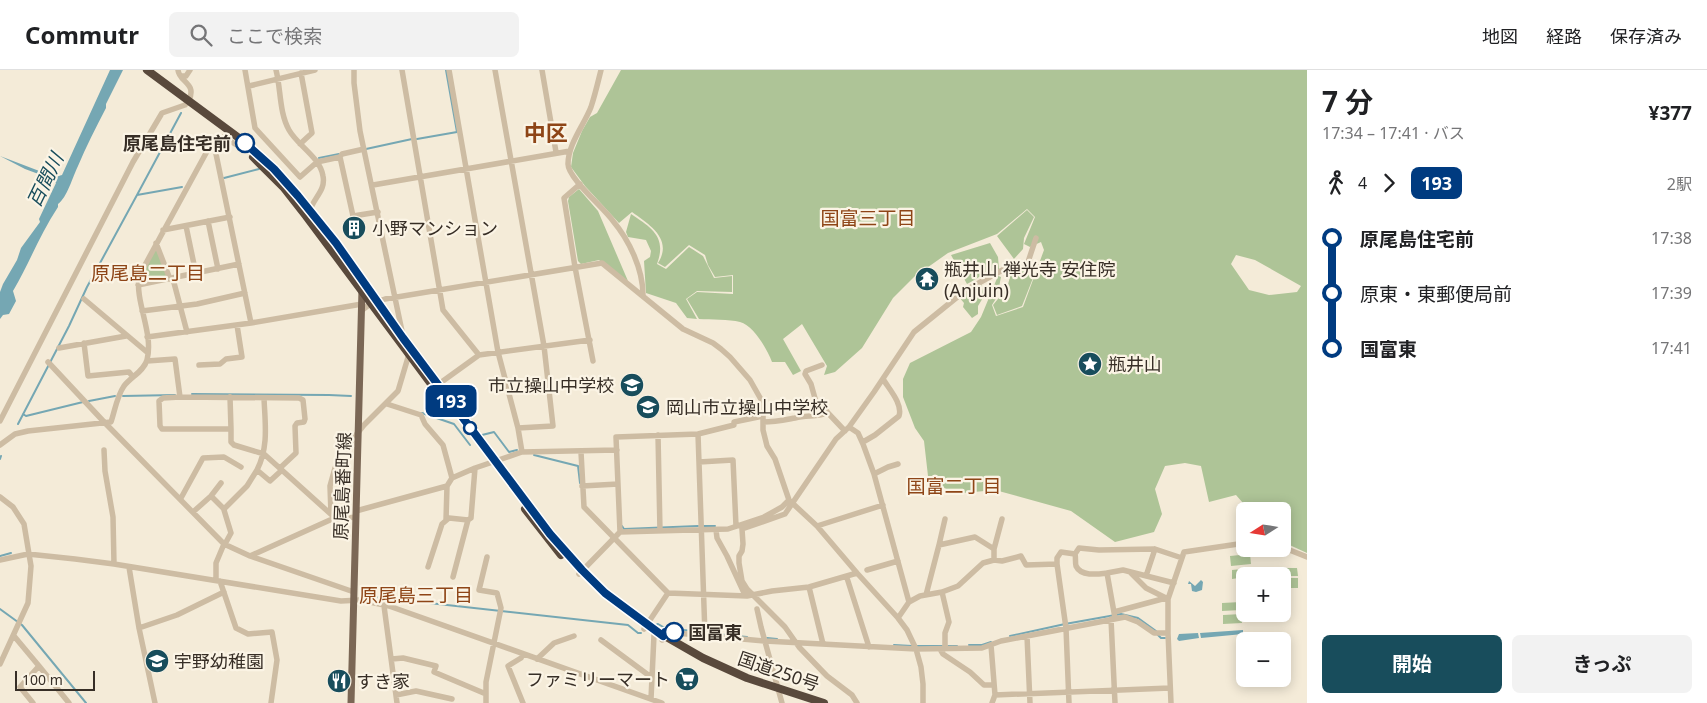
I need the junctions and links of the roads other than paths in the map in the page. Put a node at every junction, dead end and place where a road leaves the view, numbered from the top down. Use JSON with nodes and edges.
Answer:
{"nodes":[{"id":1,"x":141,"y":70,"type":"edge"},
{"id":2,"x":147,"y":70,"type":"edge"},
{"id":3,"x":178,"y":70,"type":"edge"},
{"id":4,"x":190,"y":70,"type":"edge"},
{"id":5,"x":245,"y":70,"type":"edge"},
{"id":6,"x":276,"y":70,"type":"edge"},
{"id":7,"x":314,"y":70,"type":"edge"},
{"id":8,"x":354,"y":70,"type":"edge"},
{"id":9,"x":402,"y":70,"type":"edge"},
{"id":10,"x":449,"y":70,"type":"edge"},
{"id":11,"x":495,"y":70,"type":"edge"},
{"id":12,"x":542,"y":70,"type":"edge"},
{"id":13,"x":602,"y":70,"type":"edge"},
{"id":14,"x":182,"y":73,"type":"edge"},
{"id":15,"x":301,"y":73,"type":"junction"},
{"id":16,"x":278,"y":78,"type":"junction"},
{"id":17,"x":249,"y":86,"type":"junction"},
{"id":18,"x":186,"y":100,"type":"junction"},
{"id":19,"x":224,"y":138,"type":"junction"},
{"id":20,"x":300,"y":144,"type":"junction"},
{"id":21,"x":240,"y":145,"type":"junction"},
{"id":22,"x":364,"y":149,"type":"junction"},
{"id":23,"x":570,"y":151,"type":"junction"},
{"id":24,"x":556,"y":152,"type":"junction"},
{"id":25,"x":340,"y":157,"type":"junction"},
{"id":26,"x":512,"y":160,"type":"junction"},
{"id":27,"x":317,"y":162,"type":"junction"},
{"id":28,"x":466,"y":168,"type":"junction"},
{"id":29,"x":420,"y":176,"type":"junction"},
{"id":30,"x":580,"y":184,"type":"junction"},
{"id":31,"x":372,"y":185,"type":"junction"},
{"id":32,"x":310,"y":211,"type":"junction"},
{"id":33,"x":378,"y":212,"type":"junction"},
{"id":34,"x":230,"y":217,"type":"junction"},
{"id":35,"x":208,"y":221,"type":"junction"},
{"id":36,"x":186,"y":226,"type":"junction"},
{"id":37,"x":164,"y":230,"type":"junction"},
{"id":38,"x":1036,"y":238,"type":"dead end"},
{"id":39,"x":156,"y":243,"type":"junction"},
{"id":40,"x":239,"y":264,"type":"junction"},
{"id":41,"x":575,"y":266,"type":"junction"},
{"id":42,"x":218,"y":269,"type":"junction"},
{"id":43,"x":356,"y":270,"type":"junction"},
{"id":44,"x":196,"y":274,"type":"junction"},
{"id":45,"x":532,"y":274,"type":"junction"},
{"id":46,"x":172,"y":279,"type":"junction"},
{"id":47,"x":486,"y":281,"type":"junction"},
{"id":48,"x":138,"y":285,"type":"junction"},
{"id":49,"x":362,"y":290,"type":"junction"},
{"id":50,"x":440,"y":290,"type":"junction"},
{"id":51,"x":245,"y":293,"type":"junction"},
{"id":52,"x":643,"y":295,"type":"junction"},
{"id":53,"x":396,"y":297,"type":"junction"},
{"id":54,"x":84,"y":299,"type":"dead end"},
{"id":55,"x":374,"y":302,"type":"junction"},
{"id":56,"x":181,"y":306,"type":"junction"},
{"id":57,"x":361,"y":308,"type":"junction"},
{"id":58,"x":142,"y":311,"type":"junction"},
{"id":59,"x":252,"y":323,"type":"junction"},
{"id":60,"x":237,"y":325,"type":"junction"},
{"id":61,"x":186,"y":332,"type":"junction"},
{"id":62,"x":126,"y":336,"type":"junction"},
{"id":63,"x":147,"y":337,"type":"junction"},
{"id":64,"x":403,"y":338,"type":"junction"},
{"id":65,"x":590,"y":340,"type":"junction"},
{"id":66,"x":84,"y":343,"type":"junction"},
{"id":67,"x":544,"y":346,"type":"junction"},
{"id":68,"x":59,"y":348,"type":"dead end"},
{"id":69,"x":407,"y":351,"type":"junction"},
{"id":70,"x":498,"y":352,"type":"junction"},
{"id":71,"x":148,"y":353,"type":"junction"},
{"id":72,"x":479,"y":355,"type":"junction"},
{"id":73,"x":147,"y":361,"type":"junction"},
{"id":74,"x":593,"y":361,"type":"dead end"},
{"id":75,"x":49,"y":363,"type":"dead end"},
{"id":76,"x":822,"y":364,"type":"dead end"},
{"id":77,"x":199,"y":365,"type":"dead end"},
{"id":78,"x":133,"y":377,"type":"junction"},
{"id":79,"x":883,"y":378,"type":"junction"},
{"id":80,"x":436,"y":386,"type":"junction"},
{"id":81,"x":180,"y":397,"type":"junction"},
{"id":82,"x":230,"y":398,"type":"junction"},
{"id":83,"x":264,"y":398,"type":"junction"},
{"id":84,"x":388,"y":403,"type":"junction"},
{"id":85,"x":828,"y":413,"type":"junction"},
{"id":86,"x":763,"y":419,"type":"junction"},
{"id":87,"x":0,"y":421,"type":"edge"},
{"id":88,"x":105,"y":423,"type":"junction"},
{"id":89,"x":230,"y":428,"type":"junction"},
{"id":90,"x":518,"y":428,"type":"junction"},
{"id":91,"x":847,"y":429,"type":"junction"},
{"id":92,"x":358,"y":433,"type":"junction"},
{"id":93,"x":698,"y":434,"type":"junction"},
{"id":94,"x":658,"y":435,"type":"junction"},
{"id":95,"x":863,"y":442,"type":"junction"},
{"id":96,"x":0,"y":445,"type":"edge"},
{"id":97,"x":104,"y":450,"type":"dead end"},
{"id":98,"x":617,"y":450,"type":"junction"},
{"id":99,"x":522,"y":452,"type":"junction"},
{"id":100,"x":581,"y":452,"type":"junction"},
{"id":101,"x":264,"y":454,"type":"junction"},
{"id":102,"x":699,"y":462,"type":"junction"},
{"id":103,"x":492,"y":463,"type":"junction"},
{"id":104,"x":898,"y":464,"type":"dead end"},
{"id":105,"x":242,"y":467,"type":"dead end"},
{"id":106,"x":475,"y":468,"type":"junction"},
{"id":107,"x":281,"y":469,"type":"junction"},
{"id":108,"x":257,"y":470,"type":"junction"},
{"id":109,"x":874,"y":474,"type":"junction"},
{"id":110,"x":452,"y":478,"type":"junction"},
{"id":111,"x":221,"y":483,"type":"dead end"},
{"id":112,"x":618,"y":484,"type":"junction"},
{"id":113,"x":447,"y":486,"type":"junction"},
{"id":114,"x":582,"y":486,"type":"junction"},
{"id":115,"x":211,"y":496,"type":"junction"},
{"id":116,"x":0,"y":497,"type":"edge"},
{"id":117,"x":180,"y":498,"type":"junction"},
{"id":118,"x":790,"y":502,"type":"junction"},
{"id":119,"x":883,"y":505,"type":"junction"},
{"id":120,"x":224,"y":509,"type":"junction"},
{"id":121,"x":193,"y":512,"type":"junction"},
{"id":122,"x":331,"y":514,"type":"junction"},
{"id":123,"x":356,"y":514,"type":"junction"},
{"id":124,"x":338,"y":519,"type":"junction"},
{"id":125,"x":944,"y":519,"type":"dead end"},
{"id":126,"x":1002,"y":519,"type":"dead end"},
{"id":127,"x":446,"y":520,"type":"junction"},
{"id":128,"x":468,"y":520,"type":"junction"},
{"id":129,"x":736,"y":526,"type":"junction"},
{"id":130,"x":817,"y":526,"type":"junction"},
{"id":131,"x":660,"y":529,"type":"junction"},
{"id":132,"x":702,"y":530,"type":"junction"},
{"id":133,"x":716,"y":530,"type":"junction"},
{"id":134,"x":620,"y":532,"type":"junction"},
{"id":135,"x":614,"y":538,"type":"junction"},
{"id":136,"x":225,"y":544,"type":"junction"},
{"id":137,"x":1236,"y":544,"type":"edge"},
{"id":138,"x":939,"y":545,"type":"junction"},
{"id":139,"x":994,"y":549,"type":"junction"},
{"id":140,"x":1154,"y":549,"type":"junction"},
{"id":141,"x":1291,"y":551,"type":"edge"},
{"id":142,"x":28,"y":554,"type":"junction"},
{"id":143,"x":1075,"y":554,"type":"junction"},
{"id":144,"x":250,"y":556,"type":"junction"},
{"id":145,"x":487,"y":557,"type":"dead end"},
{"id":146,"x":1307,"y":557,"type":"edge"},
{"id":147,"x":1182,"y":558,"type":"junction"},
{"id":148,"x":0,"y":560,"type":"edge"},
{"id":149,"x":994,"y":560,"type":"junction"},
{"id":150,"x":898,"y":561,"type":"junction"},
{"id":151,"x":114,"y":564,"type":"junction"},
{"id":152,"x":1057,"y":564,"type":"junction"},
{"id":153,"x":129,"y":567,"type":"junction"},
{"id":154,"x":428,"y":567,"type":"dead end"},
{"id":155,"x":867,"y":570,"type":"dead end"},
{"id":156,"x":1129,"y":571,"type":"junction"},
{"id":157,"x":580,"y":572,"type":"junction"},
{"id":158,"x":1107,"y":573,"type":"junction"},
{"id":159,"x":857,"y":574,"type":"junction"},
{"id":160,"x":1146,"y":576,"type":"junction"},
{"id":161,"x":453,"y":578,"type":"dead end"},
{"id":162,"x":847,"y":578,"type":"junction"},
{"id":163,"x":218,"y":581,"type":"junction"},
{"id":164,"x":1174,"y":583,"type":"junction"},
{"id":165,"x":809,"y":587,"type":"junction"},
{"id":166,"x":224,"y":592,"type":"junction"},
{"id":167,"x":354,"y":592,"type":"junction"},
{"id":168,"x":942,"y":592,"type":"junction"},
{"id":169,"x":668,"y":593,"type":"junction"},
{"id":170,"x":704,"y":593,"type":"junction"},
{"id":171,"x":926,"y":594,"type":"junction"},
{"id":172,"x":749,"y":595,"type":"junction"},
{"id":173,"x":1167,"y":598,"type":"junction"},
{"id":174,"x":354,"y":601,"type":"junction"},
{"id":175,"x":909,"y":602,"type":"junction"},
{"id":176,"x":384,"y":606,"type":"junction"},
{"id":177,"x":757,"y":608,"type":"dead end"},
{"id":178,"x":1114,"y":616,"type":"junction"},
{"id":179,"x":898,"y":618,"type":"junction"},
{"id":180,"x":1066,"y":625,"type":"junction"},
{"id":181,"x":645,"y":627,"type":"junction"},
{"id":182,"x":140,"y":628,"type":"junction"},
{"id":183,"x":705,"y":633,"type":"junction"},
{"id":184,"x":1162,"y":633,"type":"junction"},
{"id":185,"x":654,"y":635,"type":"junction"},
{"id":186,"x":14,"y":636,"type":"junction"},
{"id":187,"x":574,"y":636,"type":"dead end"},
{"id":188,"x":1027,"y":636,"type":"junction"},
{"id":189,"x":662,"y":638,"type":"junction"},
{"id":190,"x":765,"y":639,"type":"junction"},
{"id":191,"x":601,"y":640,"type":"dead end"},
{"id":192,"x":795,"y":641,"type":"junction"},
{"id":193,"x":822,"y":642,"type":"junction"},
{"id":194,"x":494,"y":643,"type":"junction"},
{"id":195,"x":868,"y":645,"type":"junction"},
{"id":196,"x":990,"y":645,"type":"junction"},
{"id":197,"x":915,"y":647,"type":"junction"},
{"id":198,"x":944,"y":647,"type":"junction"},
{"id":199,"x":523,"y":654,"type":"junction"},
{"id":200,"x":392,"y":659,"type":"junction"},
{"id":201,"x":537,"y":659,"type":"junction"},
{"id":202,"x":0,"y":664,"type":"edge"},
{"id":203,"x":39,"y":666,"type":"junction"},
{"id":204,"x":651,"y":677,"type":"junction"},
{"id":205,"x":994,"y":684,"type":"junction"},
{"id":206,"x":1170,"y":688,"type":"junction"},
{"id":207,"x":1115,"y":690,"type":"junction"},
{"id":208,"x":778,"y":691,"type":"junction"},
{"id":209,"x":1069,"y":693,"type":"junction"},
{"id":210,"x":486,"y":694,"type":"junction"},
{"id":211,"x":1029,"y":694,"type":"junction"},
{"id":212,"x":396,"y":695,"type":"junction"},
{"id":213,"x":995,"y":696,"type":"junction"},
{"id":214,"x":452,"y":699,"type":"dead end"},
{"id":215,"x":649,"y":700,"type":"edge"},
{"id":216,"x":33,"y":703,"type":"edge"},
{"id":217,"x":69,"y":703,"type":"edge"},
{"id":218,"x":155,"y":703,"type":"edge"},
{"id":219,"x":271,"y":703,"type":"edge"},
{"id":220,"x":351,"y":703,"type":"edge"},
{"id":221,"x":398,"y":703,"type":"edge"},
{"id":222,"x":486,"y":703,"type":"edge"},
{"id":223,"x":523,"y":703,"type":"edge"},
{"id":224,"x":662,"y":703,"type":"edge"},
{"id":225,"x":782,"y":703,"type":"edge"},
{"id":226,"x":807,"y":703,"type":"edge"},
{"id":227,"x":824,"y":703,"type":"edge"},
{"id":228,"x":857,"y":703,"type":"edge"},
{"id":229,"x":925,"y":703,"type":"edge"},
{"id":230,"x":992,"y":703,"type":"edge"},
{"id":231,"x":1030,"y":703,"type":"edge"},
{"id":232,"x":1069,"y":703,"type":"edge"},
{"id":233,"x":1115,"y":703,"type":"edge"},
{"id":234,"x":1171,"y":703,"type":"edge"}],
"edges":[{"from":1,"to":18,"type":"highway","name":"国道250号"},
{"from":2,"to":18,"type":"highway","name":"国道250号"},
{"from":3,"to":14,"type":"street"},
{"from":4,"to":14,"type":"street"},
{"from":5,"to":17,"type":"street"},
{"from":6,"to":16,"type":"street"},
{"from":7,"to":15,"type":"street"},
{"from":8,"to":22,"type":"street"},
{"from":9,"to":29,"type":"street"},
{"from":10,"to":28,"type":"street"},
{"from":11,"to":26,"type":"street"},
{"from":12,"to":24,"type":"street"},
{"from":13,"to":23,"type":"street"},
{"from":14,"to":18,"type":"street"},
{"from":15,"to":16,"type":"street"},
{"from":15,"to":20,"type":"street"},
{"from":16,"to":17,"type":"street"},
{"from":16,"to":20,"type":"street"},
{"from":17,"to":27,"type":"street"},
{"from":18,"to":21,"type":"highway","name":"国道250号"},
{"from":18,"to":32,"type":"highway","name":"国道250号"},
{"from":18,"to":87,"type":"street"},
{"from":19,"to":21,"type":"street"},
{"from":19,"to":34,"type":"street"},
{"from":19,"to":37,"type":"street"},
{"from":20,"to":27,"type":"street"},
{"from":21,"to":49,"type":"highway","name":"国道250号"},
{"from":22,"to":25,"type":"street"},
{"from":22,"to":31,"type":"street"},
{"from":23,"to":24,"type":"street"},
{"from":23,"to":30,"type":"street"},
{"from":24,"to":26,"type":"street"},
{"from":25,"to":27,"type":"street"},
{"from":25,"to":33,"type":"street"},
{"from":26,"to":28,"type":"street"},
{"from":26,"to":45,"type":"street"},
{"from":27,"to":32,"type":"street"},
{"from":28,"to":29,"type":"street"},
{"from":28,"to":47,"type":"street"},
{"from":29,"to":31,"type":"street"},
{"from":29,"to":50,"type":"street"},
{"from":30,"to":41,"type":"street"},
{"from":30,"to":52,"type":"street"},
{"from":31,"to":33,"type":"street"},
{"from":32,"to":43,"type":"highway","name":"国道250号"},
{"from":33,"to":53,"type":"street"},
{"from":34,"to":35,"type":"street"},
{"from":34,"to":40,"type":"street"},
{"from":35,"to":36,"type":"street"},
{"from":35,"to":42,"type":"street"},
{"from":36,"to":37,"type":"street"},
{"from":36,"to":44,"type":"street"},
{"from":37,"to":39,"type":"street"},
{"from":38,"to":79,"type":"street"},
{"from":39,"to":46,"type":"street"},
{"from":39,"to":48,"type":"street"},
{"from":40,"to":42,"type":"street"},
{"from":40,"to":51,"type":"street"},
{"from":41,"to":45,"type":"street"},
{"from":41,"to":52,"type":"street"},
{"from":41,"to":65,"type":"street"},
{"from":42,"to":44,"type":"street"},
{"from":43,"to":49,"type":"main road","name":"原尾島番町線"},
{"from":43,"to":55,"type":"highway","name":"国道250号"},
{"from":44,"to":46,"type":"street"},
{"from":45,"to":47,"type":"street"},
{"from":45,"to":67,"type":"street"},
{"from":46,"to":48,"type":"street"},
{"from":46,"to":56,"type":"street"},
{"from":47,"to":50,"type":"street"},
{"from":47,"to":70,"type":"street"},
{"from":48,"to":58,"type":"street"},
{"from":49,"to":55,"type":"highway","name":"国道250号"},
{"from":49,"to":57,"type":"main road","name":"原尾島番町線"},
{"from":50,"to":53,"type":"street"},
{"from":50,"to":72,"type":"street"},
{"from":51,"to":56,"type":"street"},
{"from":51,"to":59,"type":"street"},
{"from":52,"to":86,"type":"street"},
{"from":53,"to":55,"type":"street"},
{"from":53,"to":64,"type":"street"},
{"from":54,"to":62,"type":"street"},
{"from":55,"to":57,"type":"street"},
{"from":55,"to":64,"type":"highway","name":"国道250号"},
{"from":55,"to":69,"type":"highway","name":"国道250号"},
{"from":56,"to":58,"type":"street"},
{"from":56,"to":61,"type":"street"},
{"from":57,"to":59,"type":"street"},
{"from":57,"to":92,"type":"main road","name":"原尾島番町線"},
{"from":58,"to":63,"type":"street"},
{"from":59,"to":60,"type":"street"},
{"from":60,"to":61,"type":"street"},
{"from":60,"to":77,"type":"street"},
{"from":61,"to":63,"type":"street"},
{"from":62,"to":66,"type":"street"},
{"from":62,"to":71,"type":"street"},
{"from":63,"to":71,"type":"street"},
{"from":64,"to":69,"type":"street"},
{"from":64,"to":80,"type":"highway","name":"国道250号"},
{"from":65,"to":67,"type":"street"},
{"from":65,"to":74,"type":"street"},
{"from":66,"to":68,"type":"street"},
{"from":66,"to":78,"type":"street"},
{"from":67,"to":70,"type":"street"},
{"from":67,"to":90,"type":"street"},
{"from":69,"to":80,"type":"highway","name":"国道250号"},
{"from":69,"to":84,"type":"street"},
{"from":70,"to":72,"type":"street"},
{"from":70,"to":90,"type":"street"},
{"from":71,"to":73,"type":"street"},
{"from":72,"to":80,"type":"street"},
{"from":73,"to":78,"type":"street"},
{"from":73,"to":81,"type":"street"},
{"from":75,"to":88,"type":"street"},
{"from":76,"to":85,"type":"street"},
{"from":78,"to":88,"type":"street"},
{"from":79,"to":91,"type":"street"},
{"from":79,"to":95,"type":"street"},
{"from":80,"to":103,"type":"highway","name":"国道250号"},
{"from":81,"to":82,"type":"street"},
{"from":81,"to":89,"type":"street"},
{"from":82,"to":83,"type":"street"},
{"from":82,"to":89,"type":"street"},
{"from":83,"to":101,"type":"street"},
{"from":83,"to":107,"type":"street"},
{"from":84,"to":92,"type":"street"},
{"from":84,"to":110,"type":"street"},
{"from":85,"to":86,"type":"street"},
{"from":85,"to":91,"type":"street"},
{"from":86,"to":93,"type":"street"},
{"from":86,"to":118,"type":"street"},
{"from":88,"to":96,"type":"street"},
{"from":88,"to":117,"type":"street"},
{"from":89,"to":101,"type":"street"},
{"from":90,"to":99,"type":"street"},
{"from":91,"to":95,"type":"street"},
{"from":91,"to":118,"type":"street"},
{"from":92,"to":122,"type":"street"},
{"from":92,"to":123,"type":"main road","name":"原尾島番町線"},
{"from":93,"to":94,"type":"street"},
{"from":93,"to":102,"type":"street"},
{"from":94,"to":98,"type":"street"},
{"from":94,"to":131,"type":"street"},
{"from":95,"to":109,"type":"street"},
{"from":97,"to":151,"type":"street"},
{"from":98,"to":100,"type":"street"},
{"from":98,"to":112,"type":"street"},
{"from":99,"to":100,"type":"street"},
{"from":99,"to":103,"type":"street"},
{"from":100,"to":114,"type":"street"},
{"from":101,"to":107,"type":"street"},
{"from":101,"to":108,"type":"street"},
{"from":102,"to":129,"type":"street"},
{"from":102,"to":132,"type":"street"},
{"from":103,"to":106,"type":"street"},
{"from":103,"to":157,"type":"highway","name":"国道250号"},
{"from":104,"to":109,"type":"street"},
{"from":105,"to":117,"type":"street"},
{"from":106,"to":110,"type":"street"},
{"from":106,"to":128,"type":"street"},
{"from":107,"to":108,"type":"street"},
{"from":107,"to":122,"type":"street"},
{"from":108,"to":120,"type":"street"},
{"from":109,"to":119,"type":"street"},
{"from":110,"to":113,"type":"street"},
{"from":111,"to":115,"type":"street"},
{"from":112,"to":114,"type":"street"},
{"from":112,"to":134,"type":"street"},
{"from":113,"to":123,"type":"street"},
{"from":113,"to":127,"type":"street"},
{"from":114,"to":135,"type":"street"},
{"from":115,"to":120,"type":"street"},
{"from":115,"to":121,"type":"street"},
{"from":116,"to":142,"type":"street"},
{"from":117,"to":121,"type":"street"},
{"from":118,"to":129,"type":"street"},
{"from":118,"to":130,"type":"street"},
{"from":118,"to":172,"type":"street"},
{"from":119,"to":130,"type":"street"},
{"from":119,"to":150,"type":"street"},
{"from":120,"to":136,"type":"street"},
{"from":121,"to":136,"type":"street"},
{"from":122,"to":124,"type":"street"},
{"from":123,"to":124,"type":"street"},
{"from":123,"to":167,"type":"main road","name":"原尾島番町線"},
{"from":124,"to":144,"type":"street"},
{"from":125,"to":138,"type":"street"},
{"from":126,"to":139,"type":"street"},
{"from":127,"to":128,"type":"street"},
{"from":127,"to":154,"type":"street"},
{"from":128,"to":161,"type":"street"},
{"from":129,"to":133,"type":"street"},
{"from":130,"to":159,"type":"street"},
{"from":131,"to":132,"type":"street"},
{"from":131,"to":134,"type":"street"},
{"from":132,"to":133,"type":"street"},
{"from":132,"to":170,"type":"street"},
{"from":133,"to":172,"type":"street"},
{"from":134,"to":135,"type":"street"},
{"from":135,"to":157,"type":"street"},
{"from":135,"to":169,"type":"street"},
{"from":136,"to":144,"type":"street"},
{"from":136,"to":163,"type":"street"},
{"from":137,"to":147,"type":"street"},
{"from":138,"to":139,"type":"street"},
{"from":138,"to":171,"type":"street"},
{"from":139,"to":149,"type":"street"},
{"from":140,"to":143,"type":"street"},
{"from":140,"to":147,"type":"street"},
{"from":140,"to":160,"type":"street"},
{"from":141,"to":146,"type":"street"},
{"from":142,"to":148,"type":"street"},
{"from":142,"to":151,"type":"street"},
{"from":142,"to":186,"type":"street"},
{"from":143,"to":152,"type":"street"},
{"from":143,"to":158,"type":"street"},
{"from":144,"to":167,"type":"street"},
{"from":145,"to":194,"type":"street"},
{"from":147,"to":164,"type":"street"},
{"from":149,"to":152,"type":"street"},
{"from":149,"to":168,"type":"street"},
{"from":150,"to":155,"type":"street"},
{"from":150,"to":175,"type":"street"},
{"from":151,"to":153,"type":"street"},
{"from":152,"to":180,"type":"street"},
{"from":153,"to":163,"type":"street"},
{"from":153,"to":182,"type":"street"},
{"from":156,"to":158,"type":"street"},
{"from":156,"to":160,"type":"street"},
{"from":156,"to":173,"type":"street"},
{"from":157,"to":181,"type":"highway","name":"国道250号"},
{"from":158,"to":178,"type":"street"},
{"from":159,"to":162,"type":"street"},
{"from":159,"to":179,"type":"street"},
{"from":160,"to":164,"type":"street"},
{"from":162,"to":165,"type":"street"},
{"from":162,"to":195,"type":"street"},
{"from":163,"to":166,"type":"street"},
{"from":163,"to":174,"type":"street"},
{"from":164,"to":173,"type":"street"},
{"from":165,"to":172,"type":"street"},
{"from":165,"to":193,"type":"street"},
{"from":166,"to":182,"type":"street"},
{"from":166,"to":219,"type":"street"},
{"from":167,"to":174,"type":"main road","name":"原尾島番町線"},
{"from":168,"to":171,"type":"street"},
{"from":168,"to":198,"type":"street"},
{"from":169,"to":170,"type":"street"},
{"from":169,"to":181,"type":"street"},
{"from":170,"to":172,"type":"street"},
{"from":170,"to":183,"type":"street"},
{"from":171,"to":175,"type":"street"},
{"from":172,"to":192,"type":"street"},
{"from":173,"to":178,"type":"street"},
{"from":173,"to":184,"type":"street"},
{"from":174,"to":176,"type":"street"},
{"from":174,"to":220,"type":"main road","name":"原尾島番町線"},
{"from":175,"to":179,"type":"street"},
{"from":176,"to":194,"type":"street"},
{"from":176,"to":200,"type":"street"},
{"from":177,"to":190,"type":"street"},
{"from":178,"to":180,"type":"street"},
{"from":178,"to":184,"type":"street"},
{"from":178,"to":207,"type":"street"},
{"from":179,"to":197,"type":"street"},
{"from":180,"to":188,"type":"street"},
{"from":180,"to":209,"type":"street"},
{"from":181,"to":185,"type":"highway","name":"国道250号"},
{"from":181,"to":189,"type":"highway","name":"国道250号"},
{"from":182,"to":218,"type":"street"},
{"from":183,"to":189,"type":"street"},
{"from":183,"to":190,"type":"street"},
{"from":184,"to":206,"type":"street"},
{"from":185,"to":189,"type":"highway","name":"国道250号"},
{"from":185,"to":204,"type":"street"},
{"from":186,"to":202,"type":"street"},
{"from":186,"to":203,"type":"street"},
{"from":187,"to":201,"type":"street"},
{"from":188,"to":196,"type":"street"},
{"from":188,"to":211,"type":"street"},
{"from":189,"to":208,"type":"highway","name":"国道250号"},
{"from":190,"to":192,"type":"street"},
{"from":190,"to":208,"type":"street"},
{"from":191,"to":204,"type":"street"},
{"from":192,"to":193,"type":"street"},
{"from":192,"to":228,"type":"street"},
{"from":193,"to":195,"type":"street"},
{"from":194,"to":199,"type":"street"},
{"from":194,"to":210,"type":"street"},
{"from":195,"to":197,"type":"street"},
{"from":196,"to":198,"type":"street"},
{"from":196,"to":205,"type":"street"},
{"from":197,"to":198,"type":"street"},
{"from":197,"to":229,"type":"street"},
{"from":198,"to":205,"type":"street"},
{"from":199,"to":201,"type":"street"},
{"from":199,"to":223,"type":"street"},
{"from":200,"to":210,"type":"street"},
{"from":200,"to":212,"type":"street"},
{"from":201,"to":215,"type":"street"},
{"from":203,"to":216,"type":"street"},
{"from":203,"to":217,"type":"street"},
{"from":204,"to":215,"type":"street"},
{"from":205,"to":213,"type":"street"},
{"from":206,"to":207,"type":"street"},
{"from":206,"to":234,"type":"street"},
{"from":207,"to":209,"type":"street"},
{"from":207,"to":233,"type":"street"},
{"from":208,"to":225,"type":"street"},
{"from":208,"to":226,"type":"highway","name":"国道250号"},
{"from":208,"to":227,"type":"highway","name":"国道250号"},
{"from":209,"to":211,"type":"street"},
{"from":209,"to":232,"type":"street"},
{"from":210,"to":222,"type":"street"},
{"from":211,"to":213,"type":"street"},
{"from":211,"to":231,"type":"street"},
{"from":212,"to":214,"type":"street"},
{"from":212,"to":221,"type":"street"},
{"from":213,"to":230,"type":"street"},
{"from":215,"to":224,"type":"street"}]}
